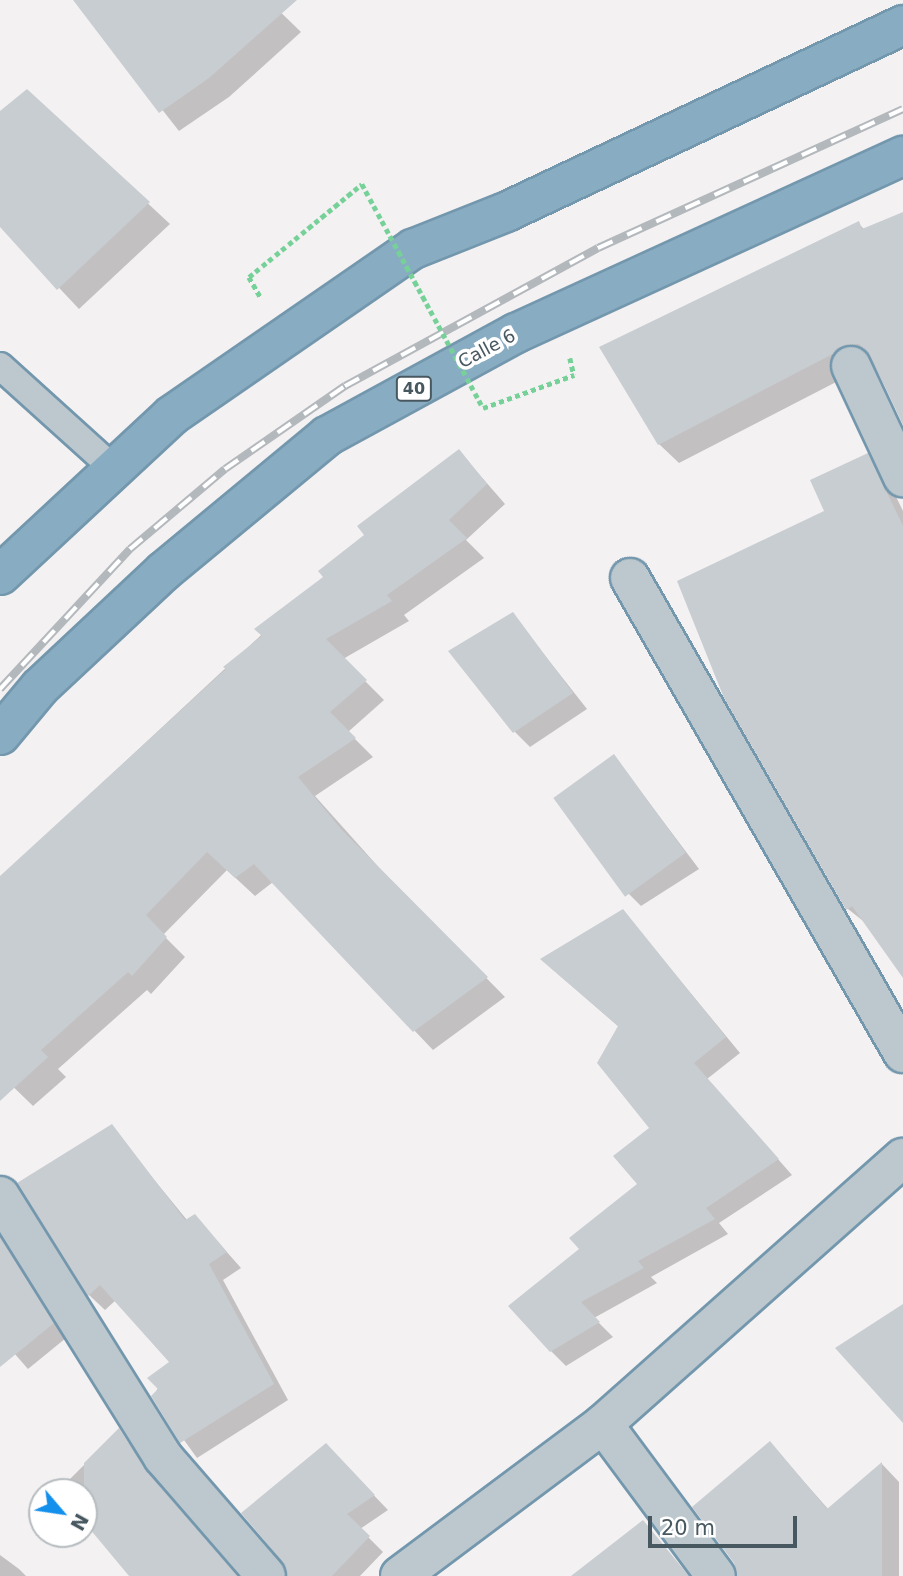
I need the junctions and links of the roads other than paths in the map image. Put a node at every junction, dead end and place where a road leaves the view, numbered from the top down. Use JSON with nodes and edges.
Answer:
{"nodes":[{"id":1,"x":903,"y":25,"type":"edge"},
{"id":2,"x":903,"y":156,"type":"edge"},
{"id":3,"x":0,"y":366,"type":"edge"},
{"id":4,"x":851,"y":366,"type":"dead end"},
{"id":5,"x":113,"y":468,"type":"junction"},
{"id":6,"x":903,"y":477,"type":"edge"},
{"id":7,"x":0,"y":575,"type":"edge"},
{"id":8,"x":630,"y":578,"type":"dead end"},
{"id":9,"x":0,"y":735,"type":"edge"},
{"id":10,"x":903,"y":1053,"type":"edge"},
{"id":11,"x":900,"y":1166,"type":"edge"},
{"id":12,"x":0,"y":1196,"type":"edge"},
{"id":13,"x":603,"y":1424,"type":"junction"},
{"id":14,"x":266,"y":1576,"type":"edge"},
{"id":15,"x":400,"y":1576,"type":"edge"},
{"id":16,"x":716,"y":1576,"type":"edge"}],
"edges":[{"from":1,"to":5,"type":"highway"},
{"from":2,"to":9,"type":"highway","name":"Calle 6","number":"40"},
{"from":3,"to":5,"type":"lane"},
{"from":4,"to":6,"type":"street"},
{"from":5,"to":7,"type":"highway"},
{"from":8,"to":10,"type":"street"},
{"from":11,"to":13,"type":"street"},
{"from":12,"to":14,"type":"street"},
{"from":13,"to":15,"type":"street"},
{"from":13,"to":16,"type":"street"}]}
